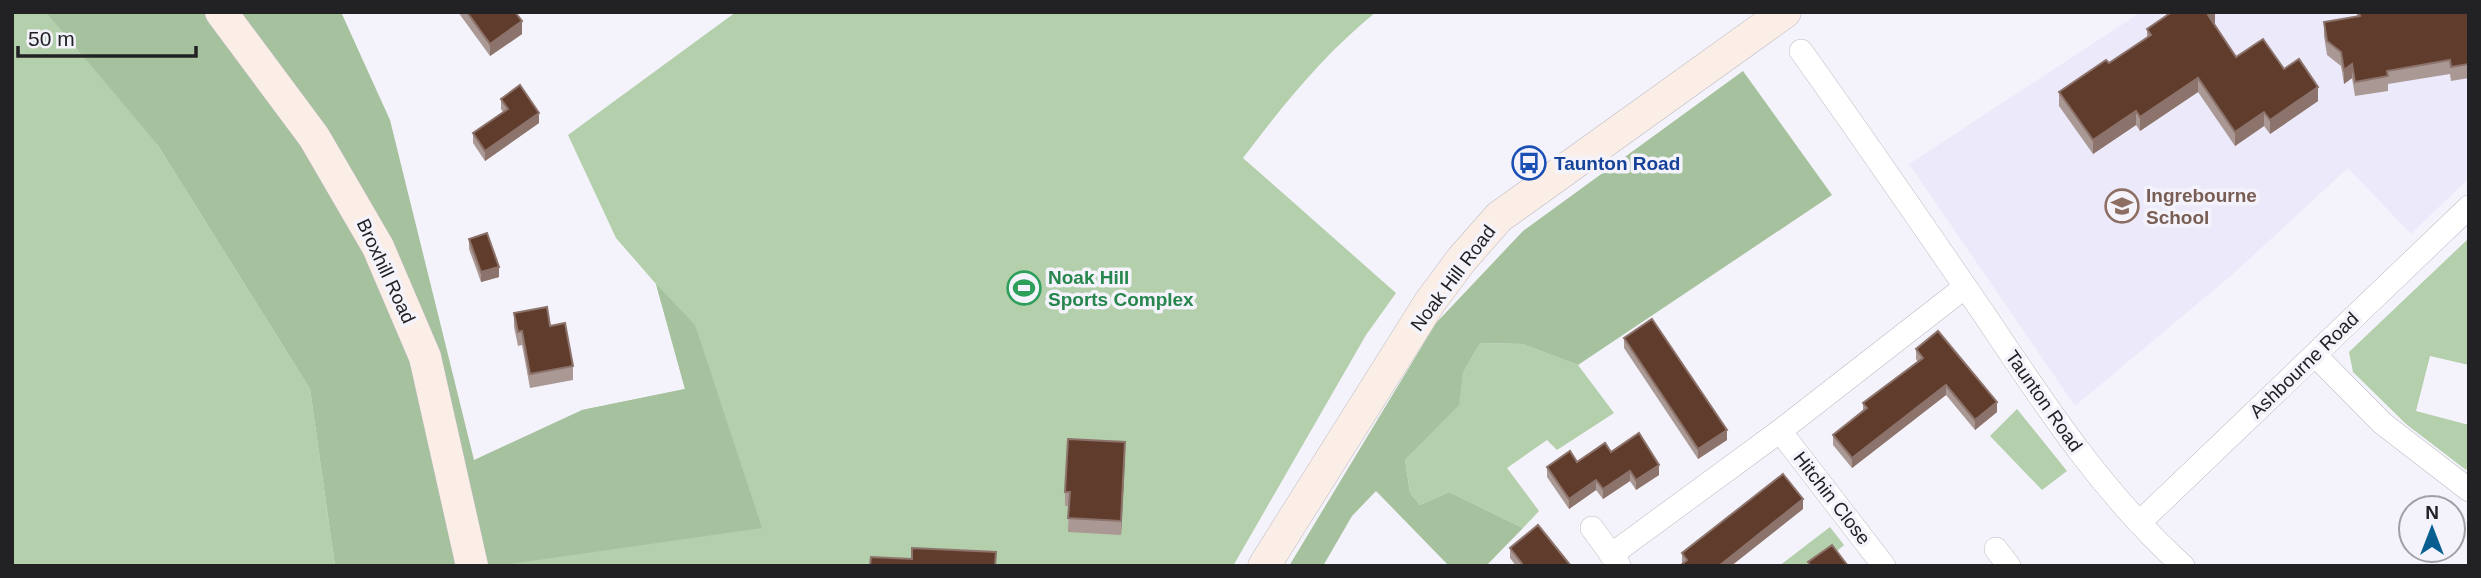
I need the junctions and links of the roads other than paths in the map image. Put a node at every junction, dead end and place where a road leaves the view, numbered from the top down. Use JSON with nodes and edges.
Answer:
{"nodes":[{"id":1,"x":221,"y":12,"type":"edge"},
{"id":2,"x":1785,"y":12,"type":"edge"},
{"id":3,"x":1801,"y":51,"type":"dead end"},
{"id":4,"x":2469,"y":206,"type":"edge"},
{"id":5,"x":1965,"y":287,"type":"junction"},
{"id":6,"x":2315,"y":355,"type":"junction"},
{"id":7,"x":1780,"y":431,"type":"junction"},
{"id":8,"x":2469,"y":490,"type":"edge"},
{"id":9,"x":2139,"y":523,"type":"junction"},
{"id":10,"x":1592,"y":528,"type":"dead end"},
{"id":11,"x":1615,"y":560,"type":"edge"},
{"id":12,"x":472,"y":566,"type":"edge"},
{"id":13,"x":1264,"y":566,"type":"edge"},
{"id":14,"x":1884,"y":566,"type":"edge"},
{"id":15,"x":2183,"y":566,"type":"edge"}],
"edges":[{"from":1,"to":12,"type":"street","name":"Broxhill Road"},
{"from":2,"to":13,"type":"street","name":"Noak Hill Road"},
{"from":3,"to":5,"type":"street","name":"Taunton Road"},
{"from":4,"to":6,"type":"street","name":"Ashbourne Road"},
{"from":5,"to":7,"type":"street"},
{"from":5,"to":9,"type":"street","name":"Taunton Road"},
{"from":6,"to":8,"type":"street"},
{"from":6,"to":9,"type":"street","name":"Ashbourne Road"},
{"from":7,"to":11,"type":"street"},
{"from":7,"to":14,"type":"street","name":"Hitchin Close"},
{"from":9,"to":15,"type":"street","name":"Taunton Road"},
{"from":10,"to":11,"type":"street"}]}
